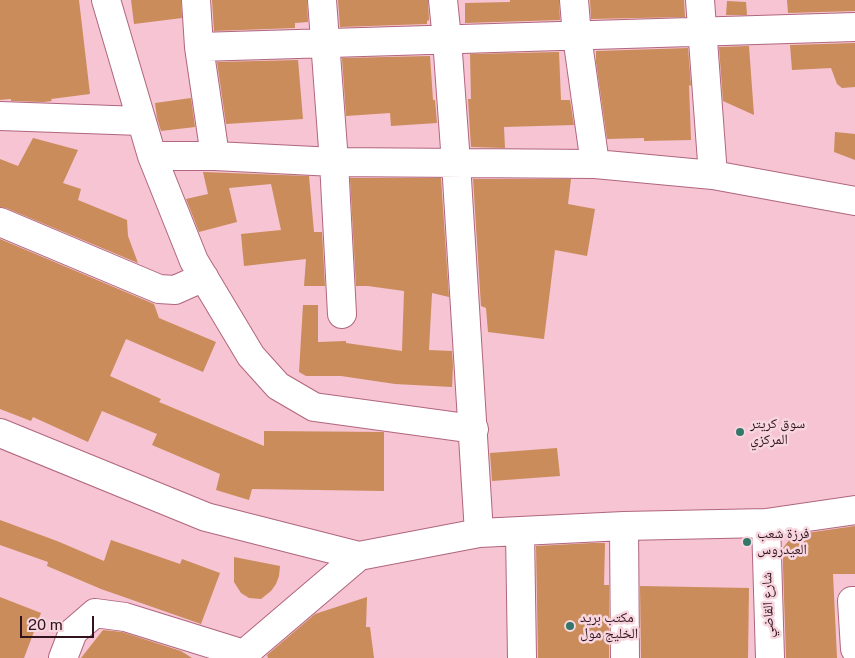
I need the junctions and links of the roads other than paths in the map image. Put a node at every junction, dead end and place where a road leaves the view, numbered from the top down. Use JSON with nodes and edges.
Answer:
{"nodes":[{"id":1,"x":106,"y":0,"type":"edge"},
{"id":2,"x":196,"y":0,"type":"edge"},
{"id":3,"x":322,"y":0,"type":"edge"},
{"id":4,"x":443,"y":0,"type":"edge"},
{"id":5,"x":574,"y":0,"type":"edge"},
{"id":6,"x":700,"y":0,"type":"edge"},
{"id":7,"x":855,"y":27,"type":"edge"},
{"id":8,"x":702,"y":31,"type":"junction"},
{"id":9,"x":577,"y":36,"type":"junction"},
{"id":10,"x":447,"y":39,"type":"junction"},
{"id":11,"x":325,"y":43,"type":"junction"},
{"id":12,"x":199,"y":47,"type":"junction"},
{"id":13,"x":0,"y":116,"type":"edge"},
{"id":14,"x":142,"y":121,"type":"junction"},
{"id":15,"x":152,"y":156,"type":"junction"},
{"id":16,"x":215,"y":156,"type":"junction"},
{"id":17,"x":334,"y":162,"type":"junction"},
{"id":18,"x":456,"y":163,"type":"junction"},
{"id":19,"x":595,"y":164,"type":"junction"},
{"id":20,"x":713,"y":175,"type":"junction"},
{"id":21,"x":855,"y":201,"type":"edge"},
{"id":22,"x":0,"y":222,"type":"edge"},
{"id":23,"x":204,"y":278,"type":"junction"},
{"id":24,"x":342,"y":314,"type":"dead end"},
{"id":25,"x":474,"y":429,"type":"junction"},
{"id":26,"x":0,"y":434,"type":"edge"},
{"id":27,"x":855,"y":510,"type":"edge"},
{"id":28,"x":766,"y":523,"type":"junction"},
{"id":29,"x":624,"y":526,"type":"junction"},
{"id":30,"x":520,"y":532,"type":"junction"},
{"id":31,"x":479,"y":533,"type":"junction"},
{"id":32,"x":359,"y":556,"type":"junction"},
{"id":33,"x":855,"y":601,"type":"edge"},
{"id":34,"x":855,"y":649,"type":"edge"},
{"id":35,"x":243,"y":656,"type":"edge"},
{"id":36,"x":63,"y":658,"type":"edge"},
{"id":37,"x":522,"y":658,"type":"edge"},
{"id":38,"x":626,"y":658,"type":"edge"},
{"id":39,"x":770,"y":658,"type":"edge"}],
"edges":[{"from":1,"to":14,"type":"street"},
{"from":2,"to":12,"type":"street"},
{"from":3,"to":11,"type":"street"},
{"from":4,"to":10,"type":"street"},
{"from":5,"to":9,"type":"street"},
{"from":6,"to":8,"type":"street"},
{"from":7,"to":8,"type":"street"},
{"from":8,"to":9,"type":"street"},
{"from":8,"to":20,"type":"street"},
{"from":9,"to":10,"type":"street"},
{"from":9,"to":19,"type":"street"},
{"from":10,"to":11,"type":"street"},
{"from":10,"to":18,"type":"street"},
{"from":11,"to":12,"type":"street"},
{"from":11,"to":17,"type":"street"},
{"from":12,"to":16,"type":"street"},
{"from":13,"to":14,"type":"street"},
{"from":14,"to":15,"type":"street"},
{"from":15,"to":16,"type":"street"},
{"from":15,"to":23,"type":"street"},
{"from":16,"to":17,"type":"street"},
{"from":17,"to":18,"type":"street"},
{"from":17,"to":24,"type":"street"},
{"from":18,"to":19,"type":"street"},
{"from":18,"to":25,"type":"street"},
{"from":19,"to":20,"type":"street"},
{"from":20,"to":21,"type":"street"},
{"from":22,"to":23,"type":"street"},
{"from":23,"to":25,"type":"street"},
{"from":25,"to":31,"type":"street"},
{"from":26,"to":32,"type":"street"},
{"from":27,"to":28,"type":"street"},
{"from":28,"to":29,"type":"street"},
{"from":28,"to":39,"type":"street","name":"شارع القاضي"},
{"from":29,"to":30,"type":"street"},
{"from":29,"to":38,"type":"street"},
{"from":30,"to":31,"type":"street"},
{"from":30,"to":37,"type":"street"},
{"from":31,"to":32,"type":"street"},
{"from":32,"to":35,"type":"street"},
{"from":33,"to":34,"type":"street"},
{"from":35,"to":36,"type":"street"}]}
